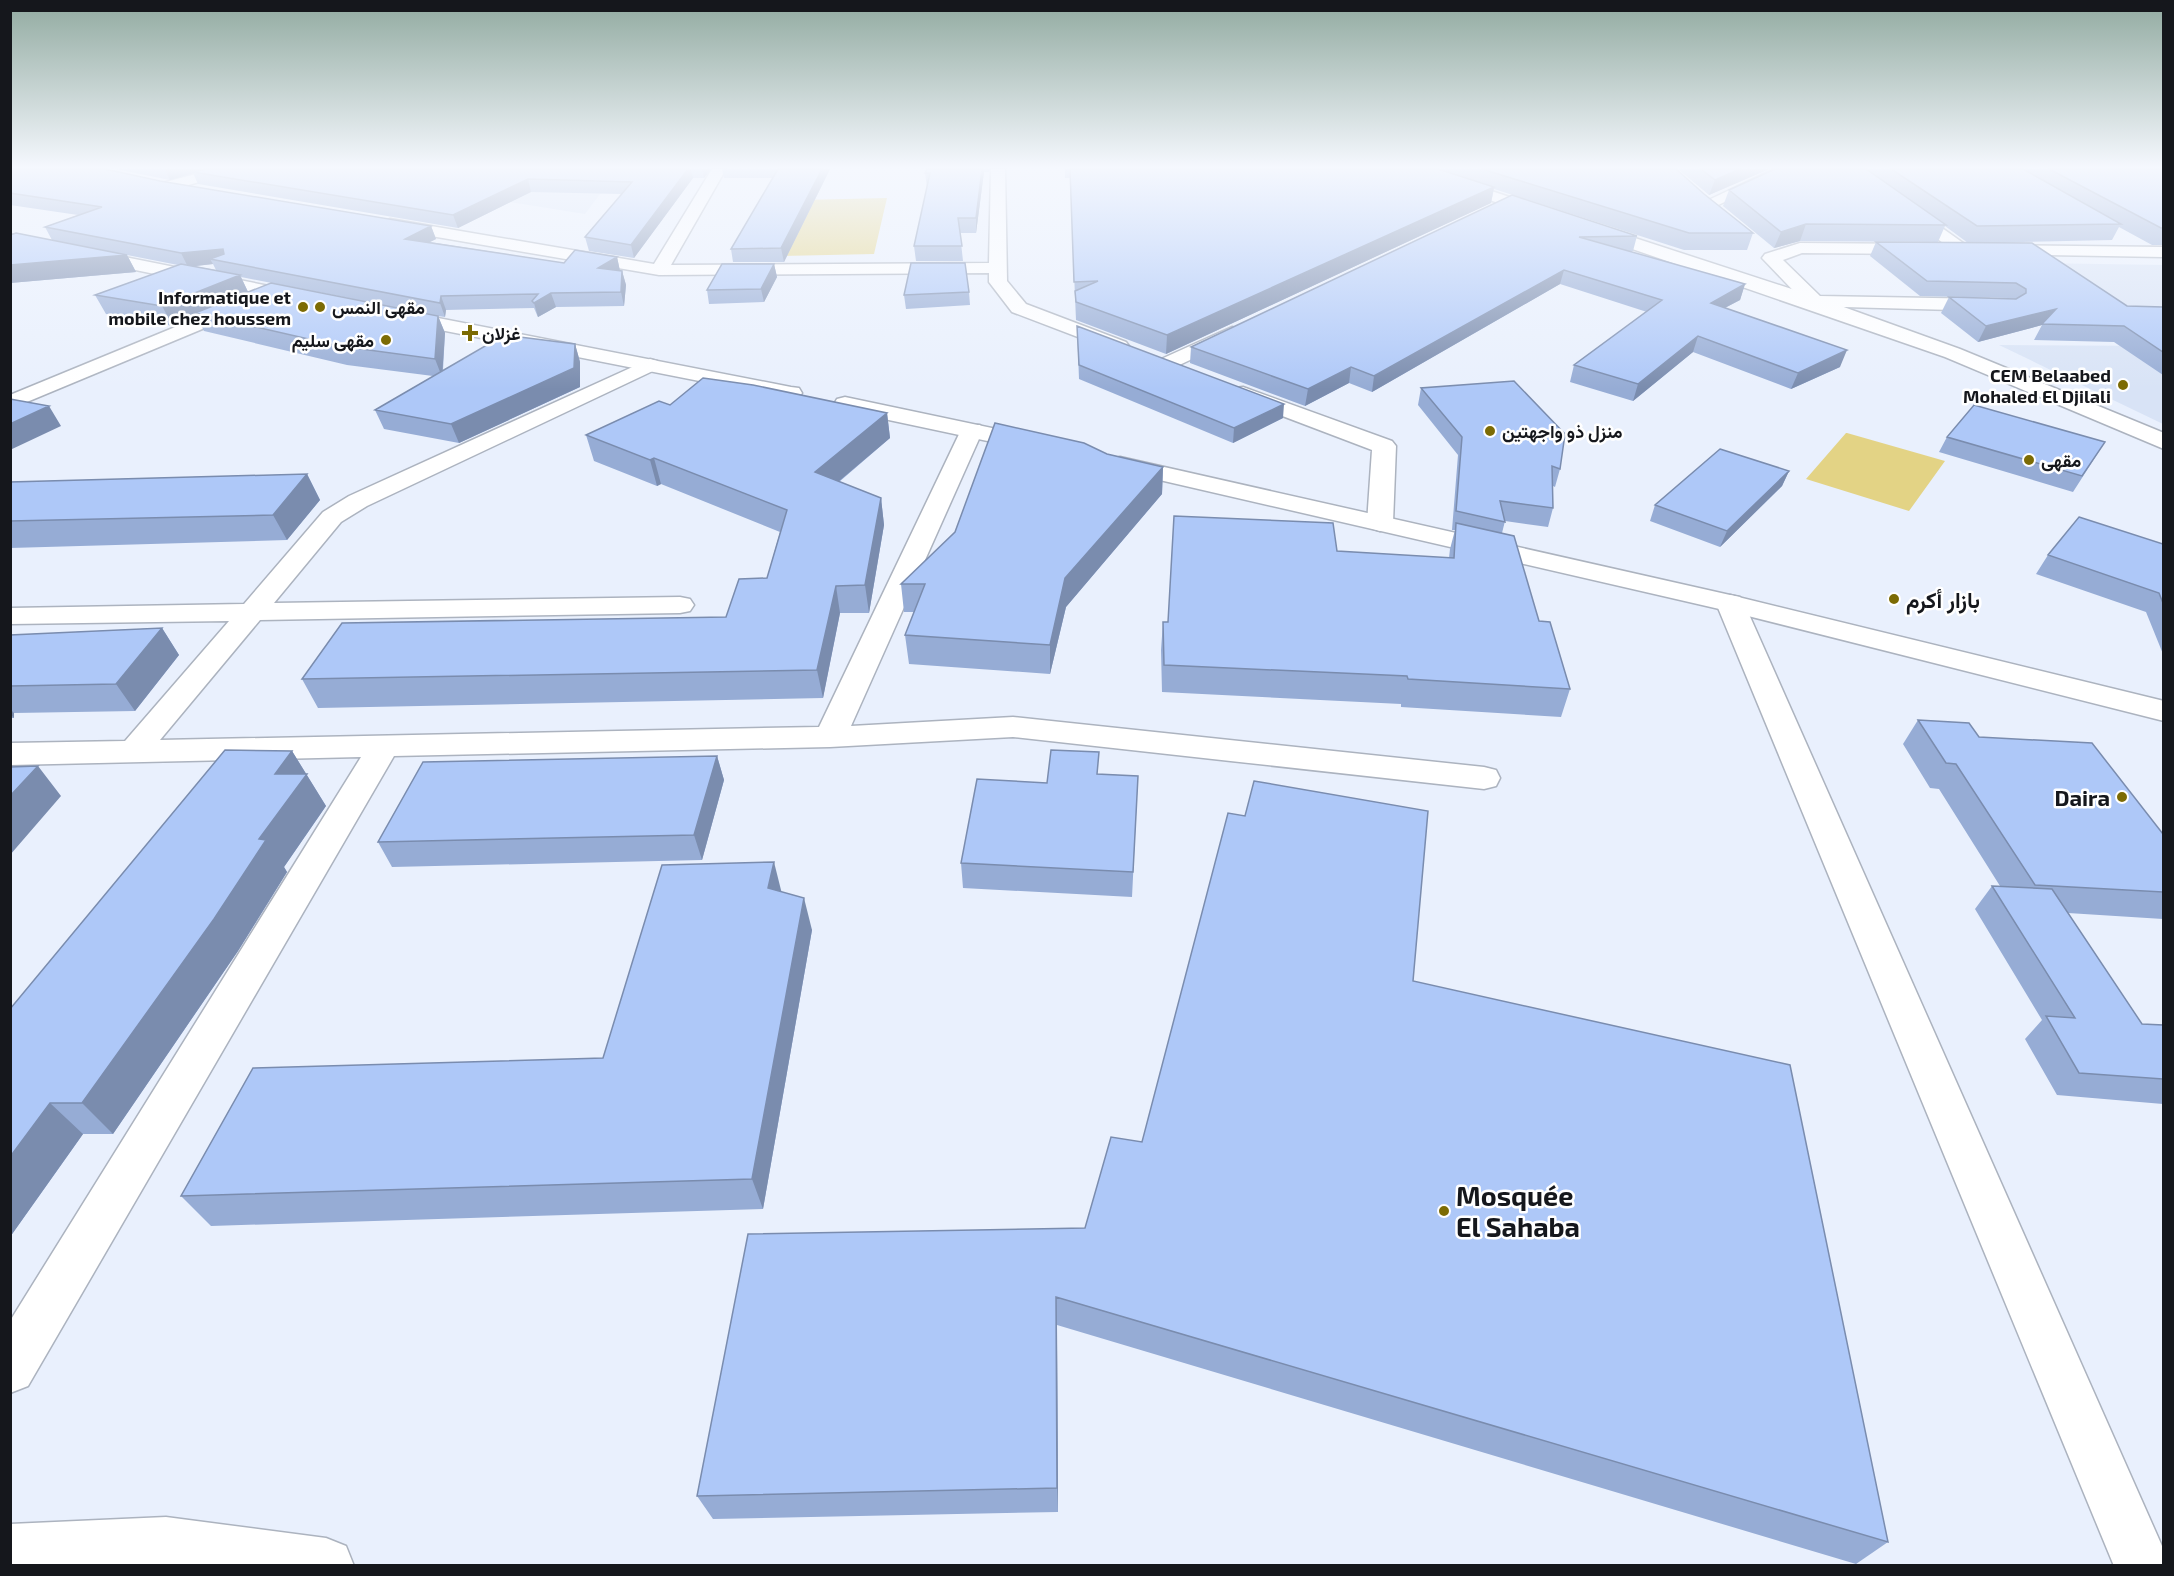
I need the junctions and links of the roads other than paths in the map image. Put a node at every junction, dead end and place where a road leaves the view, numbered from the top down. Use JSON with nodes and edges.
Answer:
{"nodes":[{"id":1,"x":27,"y":243,"type":"edge"},
{"id":2,"x":498,"y":243,"type":"edge"},
{"id":3,"x":675,"y":243,"type":"edge"},
{"id":4,"x":999,"y":243,"type":"edge"},
{"id":5,"x":1633,"y":243,"type":"edge"},
{"id":6,"x":1954,"y":243,"type":"edge"},
{"id":7,"x":2135,"y":243,"type":"edge"},
{"id":8,"x":1965,"y":250,"type":"junction"},
{"id":9,"x":2156,"y":252,"type":"edge"},
{"id":10,"x":999,"y":268,"type":"junction"},
{"id":11,"x":659,"y":270,"type":"junction"},
{"id":12,"x":273,"y":293,"type":"junction"},
{"id":13,"x":318,"y":301,"type":"edge"},
{"id":14,"x":1815,"y":302,"type":"junction"},
{"id":15,"x":2008,"y":306,"type":"edge"},
{"id":16,"x":376,"y":312,"type":"edge"},
{"id":17,"x":1252,"y":323,"type":"edge"},
{"id":18,"x":1166,"y":364,"type":"junction"},
{"id":19,"x":650,"y":365,"type":"junction"},
{"id":20,"x":1188,"y":372,"type":"edge"},
{"id":21,"x":1220,"y":384,"type":"edge"},
{"id":22,"x":10,"y":403,"type":"edge"},
{"id":23,"x":972,"y":430,"type":"junction"},
{"id":24,"x":2163,"y":442,"type":"edge"},
{"id":25,"x":1053,"y":448,"type":"edge"},
{"id":26,"x":1100,"y":459,"type":"edge"},
{"id":27,"x":1380,"y":523,"type":"junction"},
{"id":28,"x":1730,"y":603,"type":"junction"},
{"id":29,"x":680,"y":605,"type":"dead end"},
{"id":30,"x":251,"y":612,"type":"junction"},
{"id":31,"x":10,"y":616,"type":"edge"},
{"id":32,"x":2163,"y":711,"type":"edge"},
{"id":33,"x":830,"y":737,"type":"junction"},
{"id":34,"x":384,"y":746,"type":"junction"},
{"id":35,"x":134,"y":751,"type":"junction"},
{"id":36,"x":10,"y":754,"type":"edge"},
{"id":37,"x":1485,"y":778,"type":"dead end"},
{"id":38,"x":10,"y":1368,"type":"edge"},
{"id":39,"x":10,"y":1552,"type":"edge"},
{"id":40,"x":326,"y":1566,"type":"edge"},
{"id":41,"x":2142,"y":1566,"type":"edge"}],
"edges":[{"from":1,"to":12,"type":"street"},
{"from":2,"to":11,"type":"street"},
{"from":3,"to":11,"type":"street"},
{"from":4,"to":10,"type":"street"},
{"from":5,"to":14,"type":"street"},
{"from":6,"to":8,"type":"street"},
{"from":7,"to":9,"type":"street"},
{"from":8,"to":9,"type":"street"},
{"from":8,"to":14,"type":"street"},
{"from":10,"to":11,"type":"street"},
{"from":10,"to":18,"type":"street"},
{"from":12,"to":13,"type":"street"},
{"from":12,"to":22,"type":"street"},
{"from":14,"to":15,"type":"street"},
{"from":14,"to":24,"type":"street"},
{"from":16,"to":19,"type":"street"},
{"from":17,"to":18,"type":"street"},
{"from":18,"to":20,"type":"street"},
{"from":19,"to":23,"type":"street"},
{"from":19,"to":30,"type":"street"},
{"from":21,"to":27,"type":"street"},
{"from":23,"to":25,"type":"street"},
{"from":23,"to":33,"type":"street"},
{"from":26,"to":27,"type":"street"},
{"from":27,"to":28,"type":"street"},
{"from":28,"to":32,"type":"street"},
{"from":28,"to":41,"type":"street"},
{"from":29,"to":30,"type":"street"},
{"from":30,"to":31,"type":"street"},
{"from":30,"to":35,"type":"street"},
{"from":33,"to":34,"type":"street"},
{"from":33,"to":37,"type":"street"},
{"from":34,"to":35,"type":"street"},
{"from":34,"to":38,"type":"street"},
{"from":35,"to":36,"type":"street"},
{"from":39,"to":40,"type":"street"}]}
